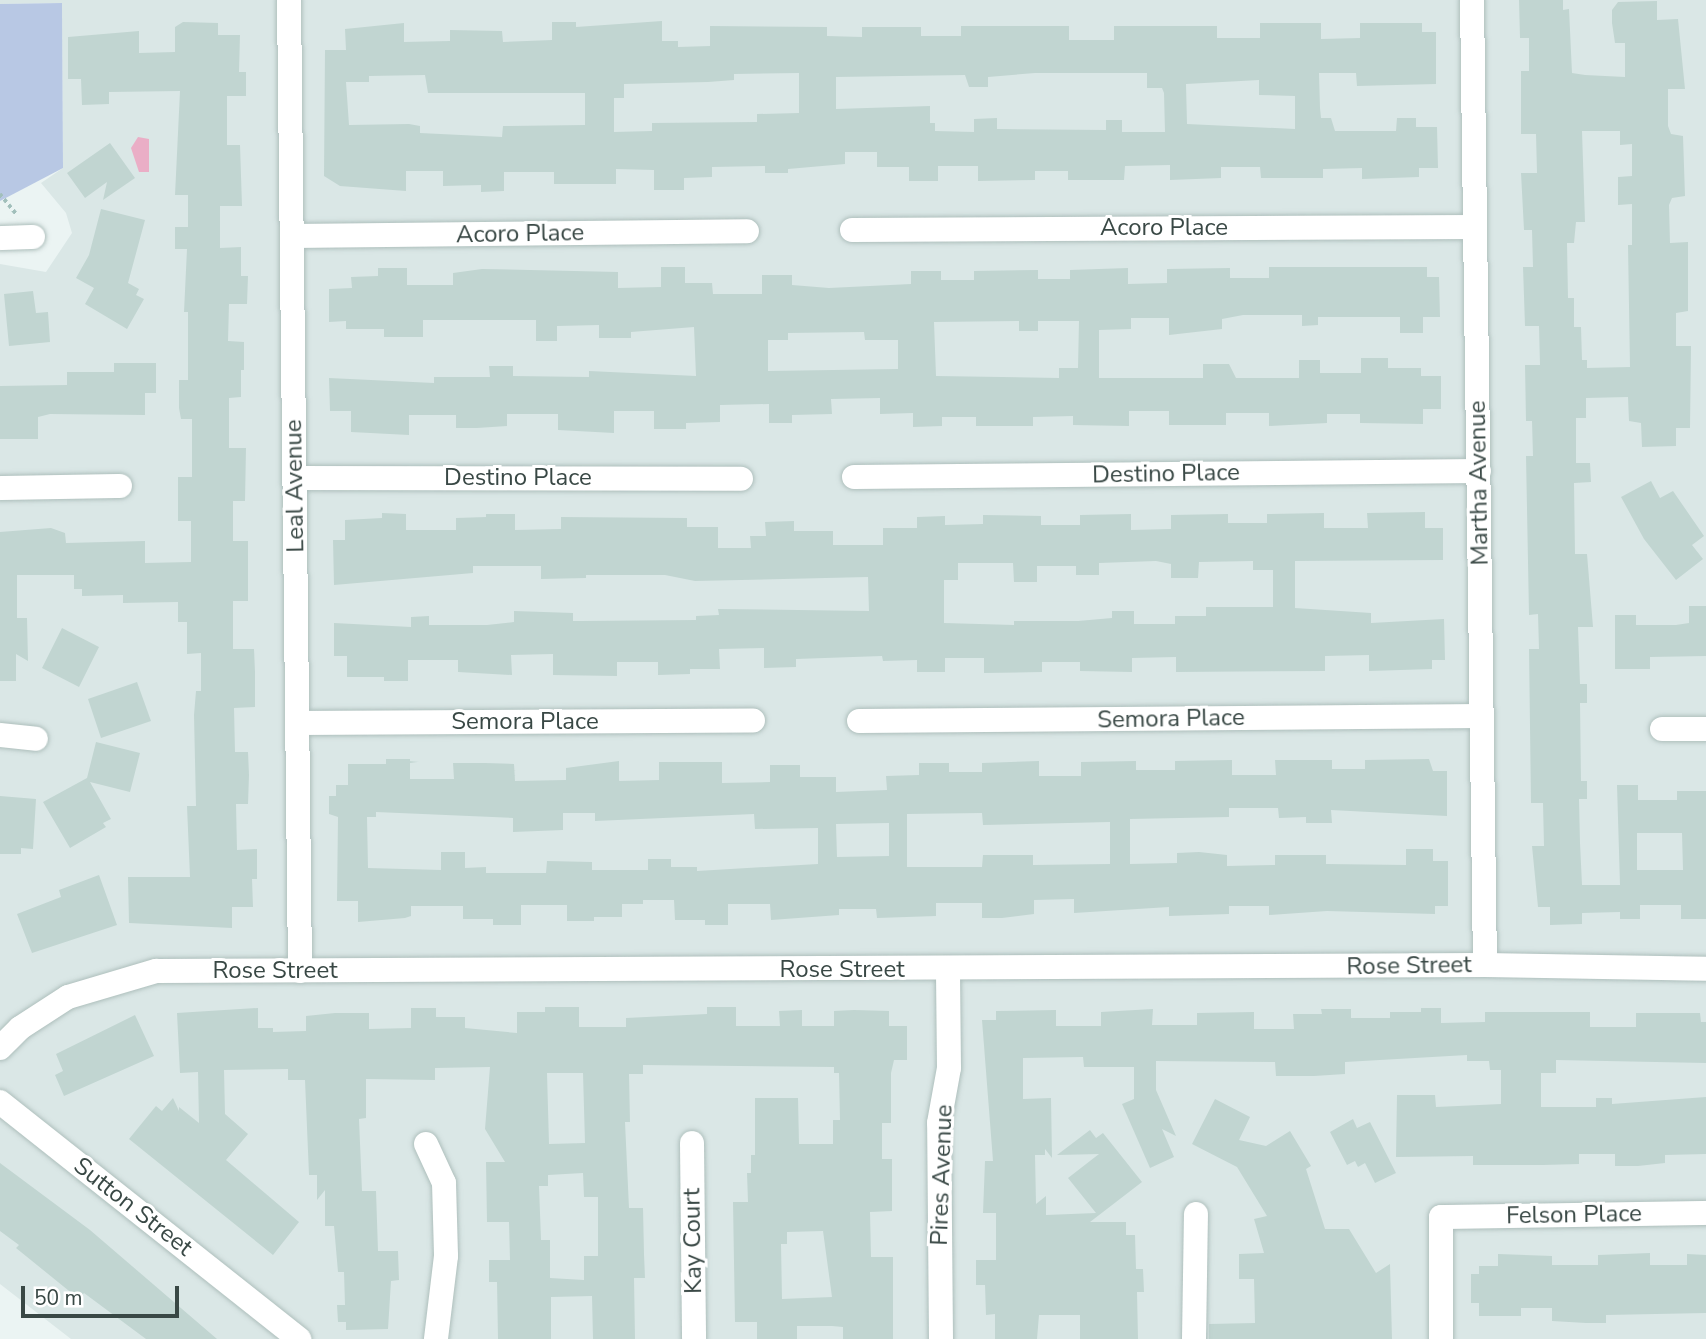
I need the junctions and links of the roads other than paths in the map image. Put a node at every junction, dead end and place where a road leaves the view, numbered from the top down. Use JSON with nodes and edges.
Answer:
{"nodes":[{"id":1,"x":289,"y":0,"type":"edge"},
{"id":2,"x":1472,"y":0,"type":"edge"},
{"id":3,"x":1475,"y":227,"type":"junction"},
{"id":4,"x":852,"y":230,"type":"dead end"},
{"id":5,"x":747,"y":231,"type":"dead end"},
{"id":6,"x":292,"y":236,"type":"junction"},
{"id":7,"x":33,"y":237,"type":"dead end"},
{"id":8,"x":0,"y":238,"type":"edge"},
{"id":9,"x":1479,"y":471,"type":"junction"},
{"id":10,"x":854,"y":477,"type":"dead end"},
{"id":11,"x":295,"y":478,"type":"junction"},
{"id":12,"x":741,"y":479,"type":"dead end"},
{"id":13,"x":120,"y":486,"type":"dead end"},
{"id":14,"x":0,"y":488,"type":"edge"},
{"id":15,"x":1482,"y":716,"type":"junction"},
{"id":16,"x":753,"y":721,"type":"dead end"},
{"id":17,"x":859,"y":721,"type":"dead end"},
{"id":18,"x":297,"y":723,"type":"junction"},
{"id":19,"x":1662,"y":729,"type":"dead end"},
{"id":20,"x":1706,"y":729,"type":"edge"},
{"id":21,"x":0,"y":735,"type":"edge"},
{"id":22,"x":36,"y":739,"type":"dead end"},
{"id":23,"x":1485,"y":965,"type":"junction"},
{"id":24,"x":1706,"y":969,"type":"edge"},
{"id":25,"x":948,"y":970,"type":"junction"},
{"id":26,"x":300,"y":971,"type":"junction"},
{"id":27,"x":0,"y":1048,"type":"edge"},
{"id":28,"x":0,"y":1102,"type":"edge"},
{"id":29,"x":692,"y":1143,"type":"dead end"},
{"id":30,"x":426,"y":1144,"type":"dead end"},
{"id":31,"x":1196,"y":1213,"type":"dead end"},
{"id":32,"x":1706,"y":1213,"type":"edge"},
{"id":33,"x":299,"y":1339,"type":"edge"},
{"id":34,"x":436,"y":1339,"type":"edge"},
{"id":35,"x":694,"y":1339,"type":"edge"},
{"id":36,"x":941,"y":1339,"type":"edge"},
{"id":37,"x":1194,"y":1339,"type":"edge"},
{"id":38,"x":1441,"y":1339,"type":"edge"}],
"edges":[{"from":1,"to":6,"type":"street","name":"Leal Avenue"},
{"from":2,"to":3,"type":"street","name":"Martha Avenue"},
{"from":3,"to":4,"type":"street","name":"Acoro Place"},
{"from":3,"to":9,"type":"street","name":"Martha Avenue"},
{"from":5,"to":6,"type":"street","name":"Acoro Place"},
{"from":6,"to":11,"type":"street","name":"Leal Avenue"},
{"from":7,"to":8,"type":"street"},
{"from":9,"to":10,"type":"street","name":"Destino Place"},
{"from":9,"to":15,"type":"street","name":"Martha Avenue"},
{"from":11,"to":12,"type":"street","name":"Destino Place"},
{"from":11,"to":18,"type":"street","name":"Leal Avenue"},
{"from":13,"to":14,"type":"street"},
{"from":15,"to":17,"type":"street","name":"Semora Place"},
{"from":15,"to":23,"type":"street","name":"Martha Avenue"},
{"from":16,"to":18,"type":"street","name":"Semora Place"},
{"from":18,"to":26,"type":"street","name":"Leal Avenue"},
{"from":19,"to":20,"type":"street"},
{"from":21,"to":22,"type":"street"},
{"from":23,"to":24,"type":"street","name":"Rose Street"},
{"from":23,"to":25,"type":"street","name":"Rose Street"},
{"from":25,"to":26,"type":"street","name":"Rose Street"},
{"from":25,"to":36,"type":"street","name":"Pires Avenue"},
{"from":26,"to":27,"type":"street","name":"Rose Street"},
{"from":28,"to":33,"type":"street","name":"Sutton Street"},
{"from":29,"to":35,"type":"street","name":"Kay Court"},
{"from":30,"to":34,"type":"street"},
{"from":31,"to":37,"type":"street"},
{"from":32,"to":38,"type":"street","name":"Felson Place"}]}
